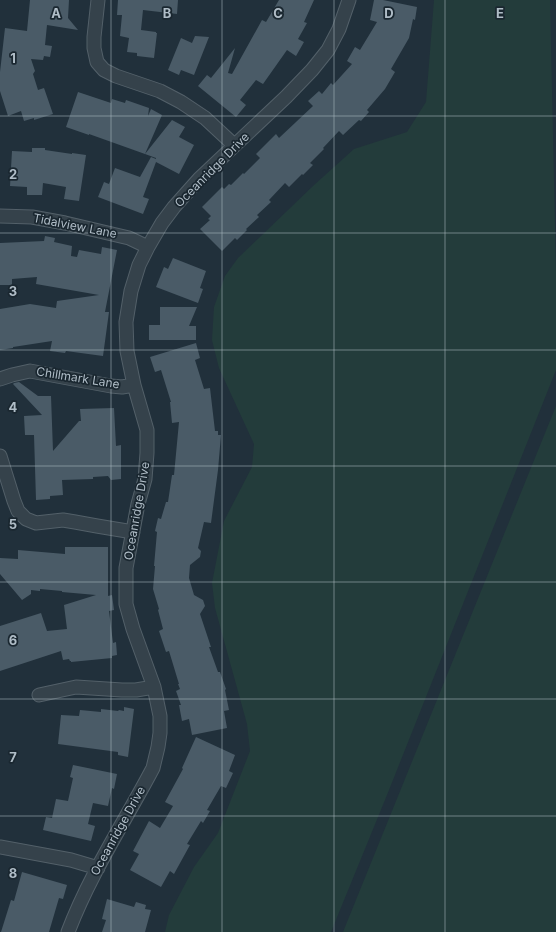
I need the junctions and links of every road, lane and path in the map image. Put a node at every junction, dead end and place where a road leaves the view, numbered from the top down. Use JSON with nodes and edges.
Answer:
{"nodes":[{"id":1,"x":98,"y":0,"type":"edge"},
{"id":2,"x":349,"y":0,"type":"edge"},
{"id":3,"x":234,"y":145,"type":"junction"},
{"id":4,"x":0,"y":216,"type":"edge"},
{"id":5,"x":148,"y":247,"type":"junction"},
{"id":6,"x":0,"y":378,"type":"edge"},
{"id":7,"x":134,"y":385,"type":"junction"},
{"id":8,"x":0,"y":456,"type":"edge"},
{"id":9,"x":133,"y":532,"type":"junction"},
{"id":10,"x":154,"y":688,"type":"junction"},
{"id":11,"x":39,"y":695,"type":"dead end"},
{"id":12,"x":0,"y":847,"type":"edge"},
{"id":13,"x":98,"y":868,"type":"junction"},
{"id":14,"x":68,"y":932,"type":"edge"}],
"edges":[{"from":1,"to":3,"type":"street"},
{"from":2,"to":3,"type":"street","name":"Oceanridge Drive"},
{"from":3,"to":5,"type":"street","name":"Oceanridge Drive"},
{"from":4,"to":5,"type":"street","name":"Tidalview Lane"},
{"from":5,"to":7,"type":"street","name":"Oceanridge Drive"},
{"from":6,"to":7,"type":"street","name":"Chillmark Lane"},
{"from":7,"to":9,"type":"street","name":"Oceanridge Drive"},
{"from":8,"to":9,"type":"street"},
{"from":9,"to":10,"type":"street","name":"Oceanridge Drive"},
{"from":10,"to":11,"type":"street"},
{"from":10,"to":13,"type":"street","name":"Oceanridge Drive"},
{"from":12,"to":13,"type":"street"},
{"from":13,"to":14,"type":"street","name":"Oceanridge Drive"}]}
